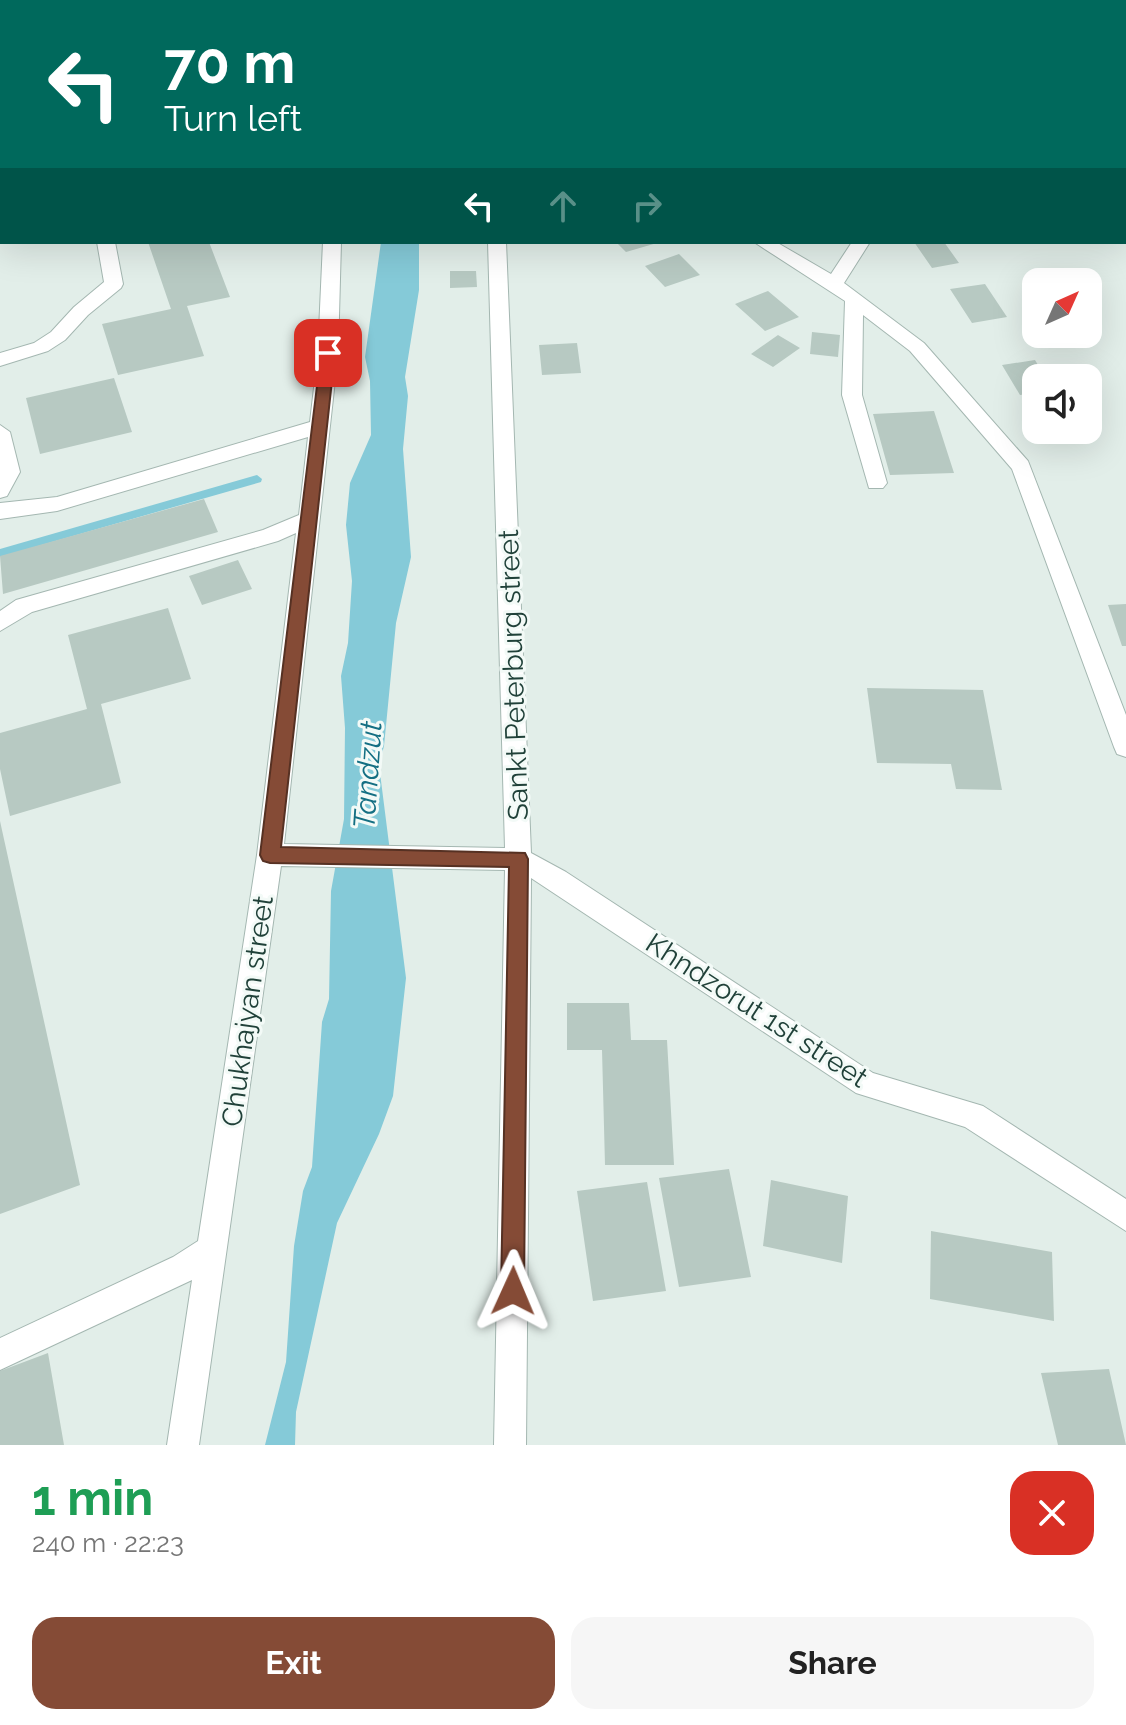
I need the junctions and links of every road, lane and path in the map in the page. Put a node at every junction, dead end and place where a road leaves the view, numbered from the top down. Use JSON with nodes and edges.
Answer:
{"nodes":[{"id":1,"x":106,"y":244,"type":"edge"},
{"id":2,"x":332,"y":244,"type":"edge"},
{"id":3,"x":497,"y":244,"type":"edge"},
{"id":4,"x":766,"y":244,"type":"edge"},
{"id":5,"x":860,"y":244,"type":"edge"},
{"id":6,"x":834,"y":284,"type":"junction"},
{"id":7,"x":854,"y":299,"type":"junction"},
{"id":8,"x":0,"y":360,"type":"edge"},
{"id":9,"x":320,"y":426,"type":"junction"},
{"id":10,"x":0,"y":432,"type":"edge"},
{"id":11,"x":876,"y":483,"type":"dead end"},
{"id":12,"x":0,"y":491,"type":"edge"},
{"id":13,"x":0,"y":511,"type":"edge"},
{"id":14,"x":309,"y":519,"type":"junction"},
{"id":15,"x":0,"y":622,"type":"edge"},
{"id":16,"x":1126,"y":747,"type":"edge"},
{"id":17,"x":270,"y":855,"type":"junction"},
{"id":18,"x":518,"y":859,"type":"junction"},
{"id":19,"x":1126,"y":1216,"type":"edge"},
{"id":20,"x":212,"y":1250,"type":"junction"},
{"id":21,"x":0,"y":1354,"type":"edge"},
{"id":22,"x":183,"y":1445,"type":"edge"},
{"id":23,"x":510,"y":1445,"type":"edge"}],
"edges":[{"from":1,"to":8,"type":"street"},
{"from":2,"to":9,"type":"street","name":"Chukhajyan street"},
{"from":3,"to":18,"type":"street","name":"Sankt Peterburg street"},
{"from":4,"to":6,"type":"street"},
{"from":5,"to":6,"type":"street"},
{"from":6,"to":7,"type":"street"},
{"from":7,"to":11,"type":"street"},
{"from":7,"to":16,"type":"street"},
{"from":9,"to":13,"type":"street"},
{"from":9,"to":14,"type":"street","name":"Chukhajyan street"},
{"from":10,"to":12,"type":"street"},
{"from":14,"to":15,"type":"street"},
{"from":14,"to":17,"type":"street","name":"Chukhajyan street"},
{"from":17,"to":18,"type":"street"},
{"from":17,"to":20,"type":"street","name":"Chukhajyan street"},
{"from":18,"to":19,"type":"street","name":"Khndzorut 1st street"},
{"from":18,"to":23,"type":"street","name":"Sankt Peterburg street"},
{"from":20,"to":21,"type":"street"},
{"from":20,"to":22,"type":"street","name":"Chukhajyan street"}]}
